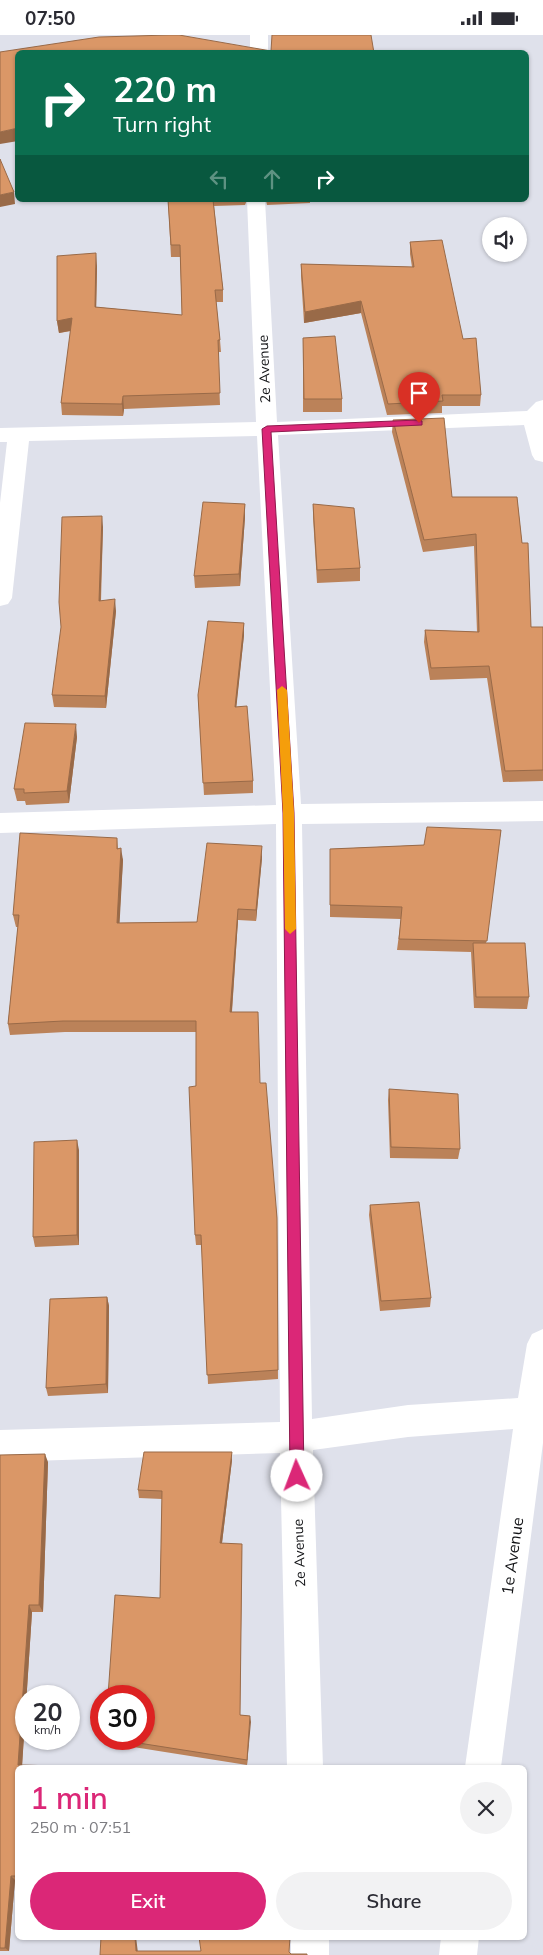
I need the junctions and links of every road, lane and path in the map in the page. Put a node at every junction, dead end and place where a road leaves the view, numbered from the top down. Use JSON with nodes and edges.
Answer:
{"nodes":[{"id":1,"x":259,"y":35,"type":"edge"},
{"id":2,"x":259,"y":50,"type":"edge"},
{"id":3,"x":256,"y":202,"type":"edge"},
{"id":4,"x":538,"y":412,"type":"edge"},
{"id":5,"x":267,"y":429,"type":"junction"},
{"id":6,"x":10,"y":435,"type":"edge"},
{"id":7,"x":543,"y":455,"type":"edge"},
{"id":8,"x":0,"y":598,"type":"edge"},
{"id":9,"x":543,"y":811,"type":"edge"},
{"id":10,"x":289,"y":813,"type":"junction"},
{"id":11,"x":0,"y":823,"type":"edge"},
{"id":12,"x":543,"y":1344,"type":"edge"},
{"id":13,"x":531,"y":1412,"type":"junction"},
{"id":14,"x":296,"y":1437,"type":"junction"},
{"id":15,"x":0,"y":1446,"type":"edge"},
{"id":16,"x":305,"y":1765,"type":"edge"},
{"id":17,"x":483,"y":1765,"type":"edge"},
{"id":18,"x":310,"y":1940,"type":"edge"},
{"id":19,"x":460,"y":1940,"type":"edge"},
{"id":20,"x":310,"y":1955,"type":"edge"},
{"id":21,"x":458,"y":1955,"type":"edge"}],
"edges":[{"from":1,"to":2,"type":"street"},
{"from":3,"to":5,"type":"street","name":"2e Avenue"},
{"from":4,"to":5,"type":"street"},
{"from":4,"to":7,"type":"street"},
{"from":5,"to":6,"type":"street"},
{"from":5,"to":10,"type":"street","name":"2e Avenue"},
{"from":6,"to":8,"type":"street"},
{"from":9,"to":10,"type":"street"},
{"from":10,"to":11,"type":"street"},
{"from":10,"to":14,"type":"street","name":"2e Avenue"},
{"from":12,"to":13,"type":"street","name":"1e Avenue"},
{"from":13,"to":14,"type":"street"},
{"from":13,"to":17,"type":"street","name":"1e Avenue"},
{"from":14,"to":15,"type":"street"},
{"from":14,"to":16,"type":"street","name":"2e Avenue"},
{"from":18,"to":20,"type":"street"},
{"from":19,"to":21,"type":"street"}]}
